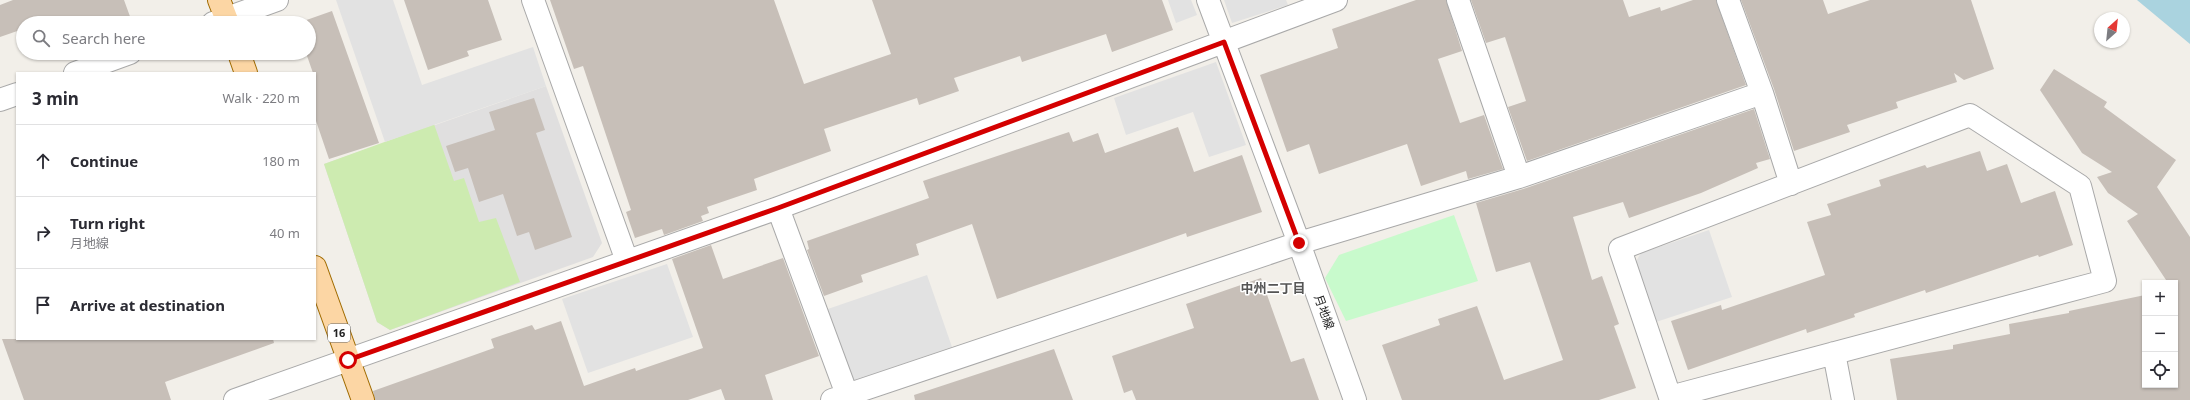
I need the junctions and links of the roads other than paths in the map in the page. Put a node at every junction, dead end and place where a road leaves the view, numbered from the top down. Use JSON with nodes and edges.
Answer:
{"nodes":[{"id":1,"x":277,"y":0,"type":"edge"},
{"id":2,"x":532,"y":0,"type":"edge"},
{"id":3,"x":1208,"y":0,"type":"edge"},
{"id":4,"x":1336,"y":0,"type":"edge"},
{"id":5,"x":1458,"y":0,"type":"edge"},
{"id":6,"x":1728,"y":0,"type":"edge"},
{"id":7,"x":222,"y":16,"type":"edge"},
{"id":8,"x":1224,"y":42,"type":"junction"},
{"id":9,"x":111,"y":60,"type":"edge"},
{"id":10,"x":241,"y":60,"type":"edge"},
{"id":11,"x":78,"y":72,"type":"edge"},
{"id":12,"x":246,"y":72,"type":"edge"},
{"id":13,"x":1762,"y":93,"type":"junction"},
{"id":14,"x":16,"y":94,"type":"edge"},
{"id":15,"x":0,"y":100,"type":"edge"},
{"id":16,"x":1519,"y":177,"type":"junction"},
{"id":17,"x":1791,"y":184,"type":"junction"},
{"id":18,"x":778,"y":208,"type":"junction"},
{"id":19,"x":1299,"y":243,"type":"junction"},
{"id":20,"x":627,"y":261,"type":"junction"},
{"id":21,"x":316,"y":270,"type":"edge"},
{"id":22,"x":1834,"y":354,"type":"junction"},
{"id":23,"x":348,"y":360,"type":"junction"},
{"id":24,"x":842,"y":398,"type":"edge"},
{"id":25,"x":235,"y":400,"type":"edge"},
{"id":26,"x":363,"y":400,"type":"edge"},
{"id":27,"x":1355,"y":400,"type":"edge"},
{"id":28,"x":1843,"y":400,"type":"edge"}],
"edges":[{"from":1,"to":7,"type":"street"},
{"from":2,"to":20,"type":"street"},
{"from":3,"to":8,"type":"street","name":"月地線"},
{"from":4,"to":8,"type":"street"},
{"from":5,"to":16,"type":"street"},
{"from":6,"to":13,"type":"street"},
{"from":8,"to":18,"type":"street"},
{"from":8,"to":19,"type":"street","name":"月地線"},
{"from":9,"to":11,"type":"street"},
{"from":10,"to":12,"type":"main road"},
{"from":13,"to":16,"type":"street"},
{"from":13,"to":17,"type":"street"},
{"from":14,"to":15,"type":"street"},
{"from":16,"to":19,"type":"street"},
{"from":17,"to":22,"type":"street"},
{"from":17,"to":22,"type":"street"},
{"from":18,"to":20,"type":"street"},
{"from":18,"to":24,"type":"street"},
{"from":19,"to":24,"type":"street"},
{"from":19,"to":27,"type":"street","name":"月地線"},
{"from":20,"to":23,"type":"street"},
{"from":21,"to":23,"type":"main road","number":"16"},
{"from":22,"to":28,"type":"street"},
{"from":23,"to":25,"type":"street"},
{"from":23,"to":26,"type":"main road","number":"16"}]}
